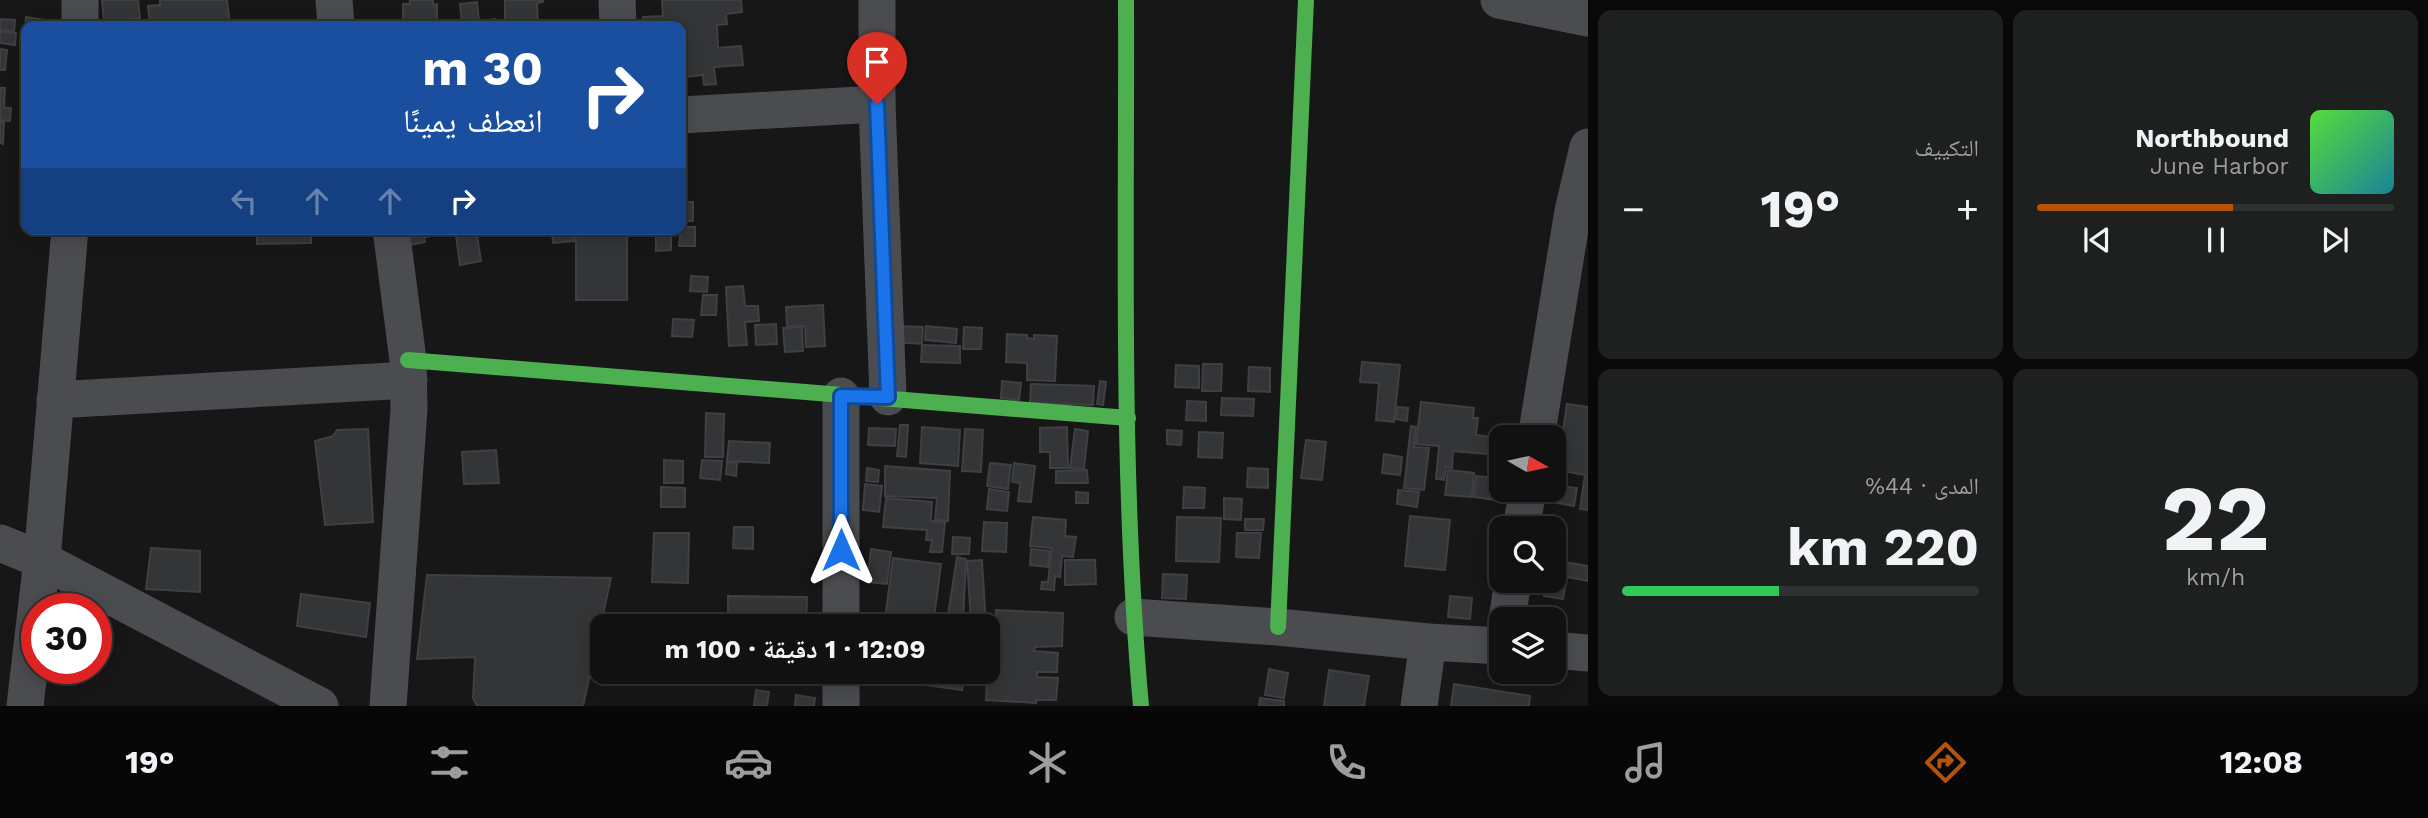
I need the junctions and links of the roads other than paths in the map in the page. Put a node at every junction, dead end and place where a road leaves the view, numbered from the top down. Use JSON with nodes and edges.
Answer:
{"nodes":[{"id":1,"x":80,"y":0,"type":"edge"},
{"id":2,"x":334,"y":0,"type":"edge"},
{"id":3,"x":617,"y":0,"type":"edge"},
{"id":4,"x":877,"y":0,"type":"edge"},
{"id":5,"x":1126,"y":0,"type":"edge"},
{"id":6,"x":1306,"y":0,"type":"edge"},
{"id":7,"x":1499,"y":0,"type":"edge"},
{"id":8,"x":1588,"y":18,"type":"edge"},
{"id":9,"x":80,"y":21,"type":"edge"},
{"id":10,"x":336,"y":21,"type":"edge"},
{"id":11,"x":618,"y":21,"type":"edge"},
{"id":12,"x":877,"y":104,"type":"junction"},
{"id":13,"x":686,"y":115,"type":"edge"},
{"id":14,"x":1586,"y":166,"type":"edge"},
{"id":15,"x":69,"y":235,"type":"edge"},
{"id":16,"x":392,"y":235,"type":"edge"},
{"id":17,"x":408,"y":370,"type":"junction"},
{"id":18,"x":841,"y":396,"type":"junction"},
{"id":19,"x":888,"y":397,"type":"junction"},
{"id":20,"x":55,"y":400,"type":"junction"},
{"id":21,"x":1128,"y":418,"type":"junction"},
{"id":22,"x":1538,"y":425,"type":"edge"},
{"id":23,"x":0,"y":543,"type":"edge"},
{"id":24,"x":42,"y":560,"type":"junction"},
{"id":25,"x":841,"y":614,"type":"edge"},
{"id":26,"x":1133,"y":617,"type":"junction"},
{"id":27,"x":1278,"y":627,"type":"junction"},
{"id":28,"x":1428,"y":642,"type":"junction"},
{"id":29,"x":1489,"y":645,"type":"edge"},
{"id":30,"x":1566,"y":651,"type":"edge"},
{"id":31,"x":1588,"y":653,"type":"edge"},
{"id":32,"x":841,"y":684,"type":"edge"},
{"id":33,"x":262,"y":691,"type":"edge"},
{"id":34,"x":25,"y":706,"type":"edge"},
{"id":35,"x":320,"y":706,"type":"edge"},
{"id":36,"x":388,"y":706,"type":"edge"},
{"id":37,"x":841,"y":706,"type":"edge"},
{"id":38,"x":1141,"y":706,"type":"edge"},
{"id":39,"x":1419,"y":706,"type":"edge"}],
"edges":[{"from":1,"to":9,"type":"street"},
{"from":2,"to":10,"type":"street"},
{"from":3,"to":11,"type":"street"},
{"from":4,"to":12,"type":"street"},
{"from":5,"to":21,"type":"street"},
{"from":6,"to":27,"type":"street"},
{"from":7,"to":8,"type":"street"},
{"from":12,"to":13,"type":"street"},
{"from":12,"to":19,"type":"street"},
{"from":14,"to":22,"type":"street"},
{"from":15,"to":20,"type":"street"},
{"from":16,"to":17,"type":"street"},
{"from":17,"to":18,"type":"street"},
{"from":17,"to":20,"type":"street"},
{"from":17,"to":36,"type":"street"},
{"from":18,"to":19,"type":"street"},
{"from":18,"to":25,"type":"street"},
{"from":19,"to":21,"type":"street"},
{"from":20,"to":24,"type":"street"},
{"from":21,"to":26,"type":"street"},
{"from":23,"to":24,"type":"street"},
{"from":24,"to":33,"type":"street"},
{"from":24,"to":34,"type":"street"},
{"from":26,"to":27,"type":"street"},
{"from":26,"to":38,"type":"street"},
{"from":27,"to":28,"type":"street"},
{"from":28,"to":29,"type":"street"},
{"from":28,"to":39,"type":"street"},
{"from":30,"to":31,"type":"street"},
{"from":32,"to":37,"type":"street"},
{"from":33,"to":35,"type":"street"}]}
